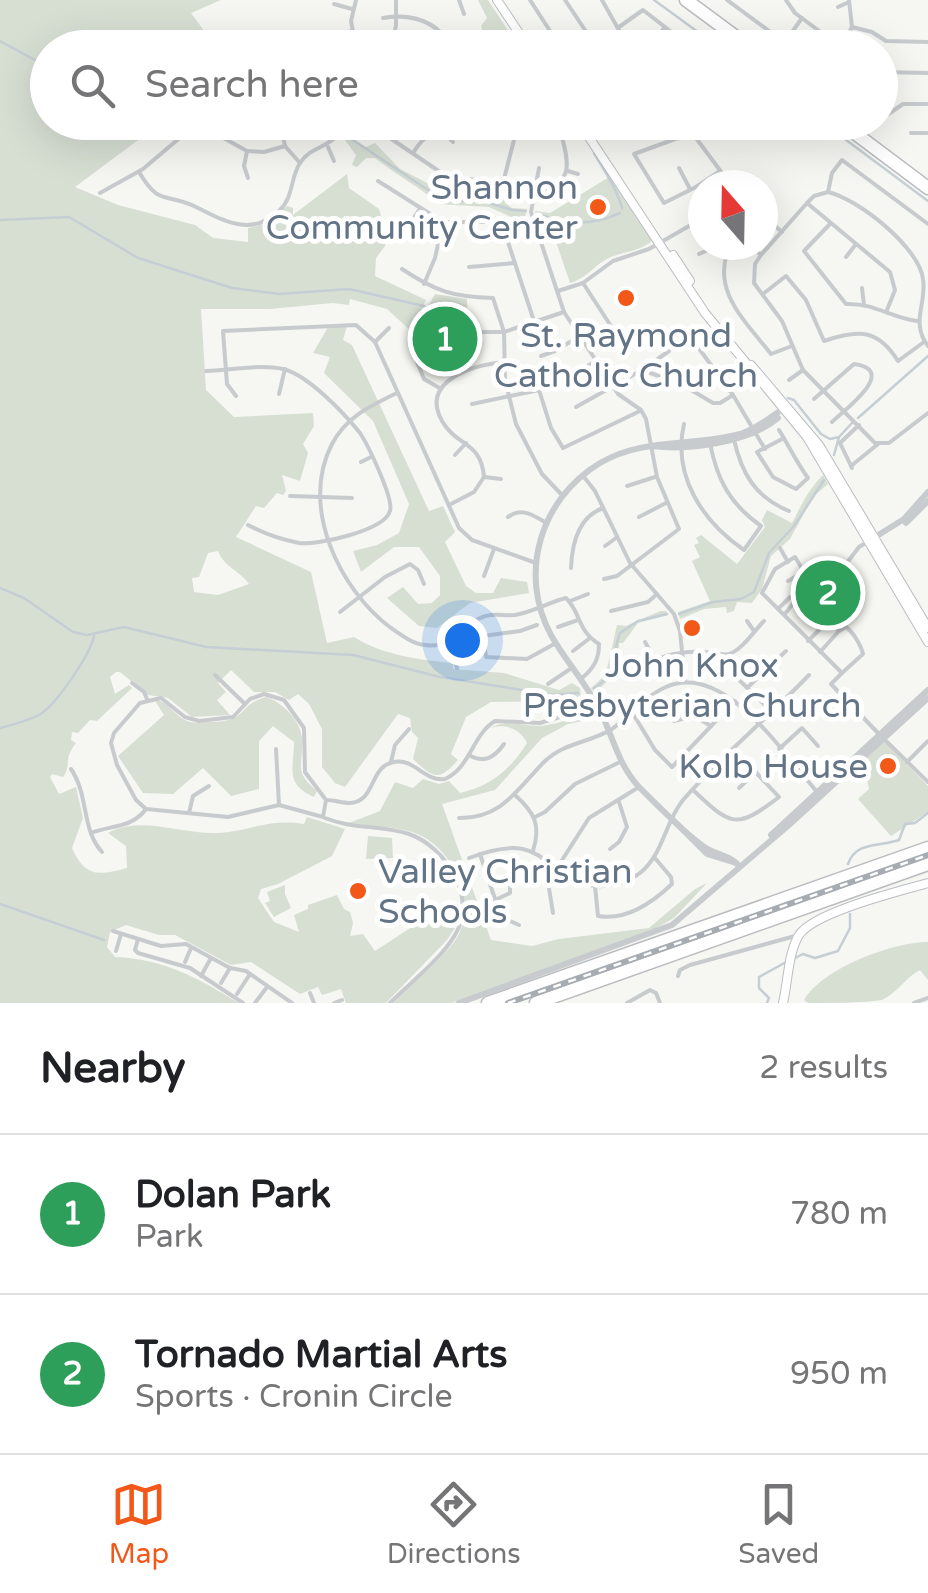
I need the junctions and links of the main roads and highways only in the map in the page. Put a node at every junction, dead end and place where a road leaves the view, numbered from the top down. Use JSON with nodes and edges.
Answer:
{"nodes":[{"id":1,"x":500,"y":0,"type":"edge"},
{"id":2,"x":674,"y":0,"type":"edge"},
{"id":3,"x":686,"y":0,"type":"edge"},
{"id":4,"x":520,"y":30,"type":"edge"},
{"id":5,"x":714,"y":30,"type":"edge"},
{"id":6,"x":727,"y":30,"type":"edge"},
{"id":7,"x":594,"y":140,"type":"edge"},
{"id":8,"x":864,"y":140,"type":"edge"},
{"id":9,"x":878,"y":140,"type":"edge"},
{"id":10,"x":928,"y":177,"type":"edge"},
{"id":11,"x":928,"y":188,"type":"edge"},
{"id":12,"x":871,"y":538,"type":"junction"},
{"id":13,"x":925,"y":616,"type":"edge"},
{"id":14,"x":928,"y":628,"type":"edge"},
{"id":15,"x":928,"y":642,"type":"edge"},
{"id":16,"x":928,"y":839,"type":"edge"},
{"id":17,"x":928,"y":848,"type":"edge"},
{"id":18,"x":928,"y":868,"type":"edge"},
{"id":19,"x":928,"y":883,"type":"edge"},
{"id":20,"x":820,"y":886,"type":"junction"},
{"id":21,"x":488,"y":1003,"type":"edge"},
{"id":22,"x":536,"y":1003,"type":"edge"},
{"id":23,"x":783,"y":1003,"type":"edge"}],
"edges":[{"from":1,"to":4,"type":"main road"},
{"from":2,"to":5,"type":"highway"},
{"from":3,"to":6,"type":"highway"},
{"from":7,"to":12,"type":"main road"},
{"from":8,"to":11,"type":"highway"},
{"from":9,"to":10,"type":"highway"},
{"from":12,"to":13,"type":"main road"},
{"from":12,"to":15,"type":"main road"},
{"from":13,"to":14,"type":"main road"},
{"from":16,"to":20,"type":"highway"},
{"from":17,"to":20,"type":"highway"},
{"from":18,"to":22,"type":"highway"},
{"from":19,"to":23,"type":"main road"},
{"from":20,"to":21,"type":"highway"}]}
